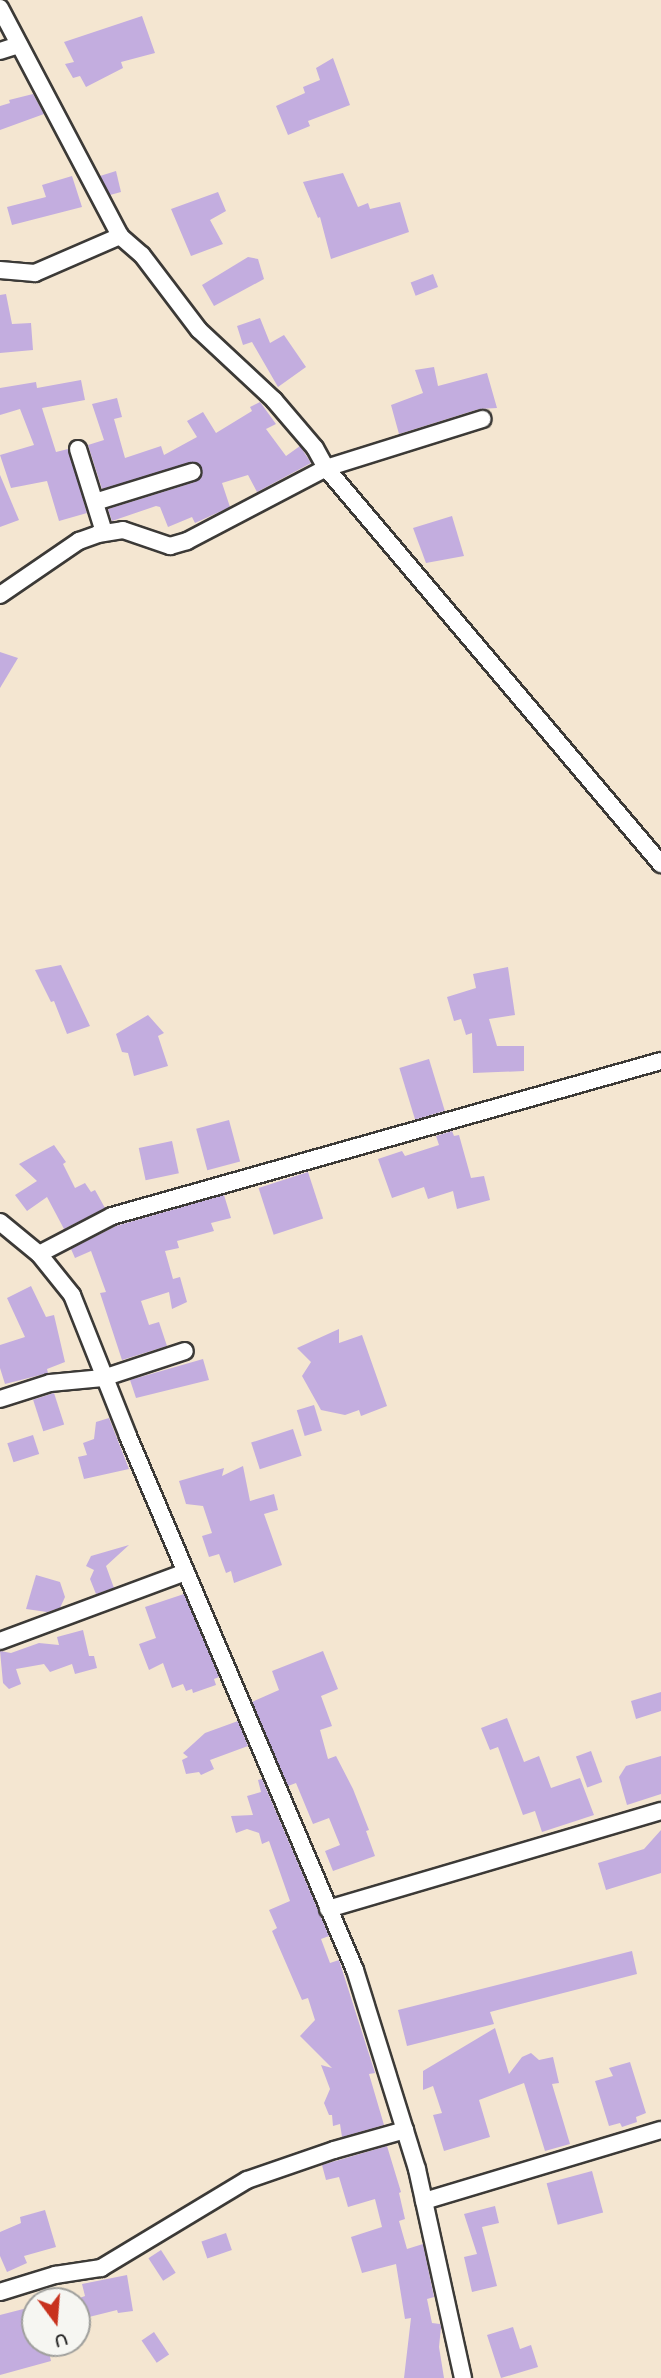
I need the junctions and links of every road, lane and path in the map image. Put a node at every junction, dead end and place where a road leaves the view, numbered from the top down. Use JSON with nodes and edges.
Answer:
{"nodes":[{"id":1,"x":0,"y":8,"type":"edge"},
{"id":2,"x":19,"y":44,"type":"junction"},
{"id":3,"x":0,"y":51,"type":"edge"},
{"id":4,"x":120,"y":236,"type":"junction"},
{"id":5,"x":0,"y":270,"type":"edge"},
{"id":6,"x":482,"y":419,"type":"dead end"},
{"id":7,"x":78,"y":449,"type":"dead end"},
{"id":8,"x":326,"y":468,"type":"junction"},
{"id":9,"x":192,"y":472,"type":"dead end"},
{"id":10,"x":95,"y":502,"type":"junction"},
{"id":11,"x":104,"y":532,"type":"junction"},
{"id":12,"x":0,"y":596,"type":"edge"},
{"id":13,"x":661,"y":864,"type":"edge"},
{"id":14,"x":661,"y":1061,"type":"edge"},
{"id":15,"x":0,"y":1222,"type":"edge"},
{"id":16,"x":38,"y":1254,"type":"junction"},
{"id":17,"x":185,"y":1351,"type":"dead end"},
{"id":18,"x":103,"y":1378,"type":"junction"},
{"id":19,"x":0,"y":1399,"type":"edge"},
{"id":20,"x":186,"y":1572,"type":"junction"},
{"id":21,"x":0,"y":1641,"type":"edge"},
{"id":22,"x":661,"y":1811,"type":"edge"},
{"id":23,"x":328,"y":1909,"type":"junction"},
{"id":24,"x":405,"y":2130,"type":"junction"},
{"id":25,"x":661,"y":2130,"type":"edge"},
{"id":26,"x":424,"y":2201,"type":"junction"},
{"id":27,"x":0,"y":2292,"type":"edge"},
{"id":28,"x":463,"y":2378,"type":"edge"}],
"edges":[{"from":1,"to":2,"type":"street"},
{"from":2,"to":3,"type":"street"},
{"from":2,"to":4,"type":"street"},
{"from":4,"to":5,"type":"street"},
{"from":4,"to":8,"type":"street"},
{"from":6,"to":8,"type":"street"},
{"from":7,"to":10,"type":"street"},
{"from":8,"to":11,"type":"street"},
{"from":8,"to":13,"type":"street"},
{"from":9,"to":10,"type":"street"},
{"from":10,"to":11,"type":"street"},
{"from":11,"to":12,"type":"street"},
{"from":14,"to":16,"type":"street"},
{"from":15,"to":16,"type":"street"},
{"from":16,"to":18,"type":"street"},
{"from":17,"to":18,"type":"street"},
{"from":18,"to":19,"type":"street"},
{"from":18,"to":20,"type":"street"},
{"from":20,"to":21,"type":"street"},
{"from":20,"to":23,"type":"street"},
{"from":22,"to":23,"type":"street"},
{"from":23,"to":24,"type":"street"},
{"from":24,"to":26,"type":"street"},
{"from":24,"to":27,"type":"street"},
{"from":25,"to":26,"type":"street"},
{"from":26,"to":28,"type":"street"}]}
